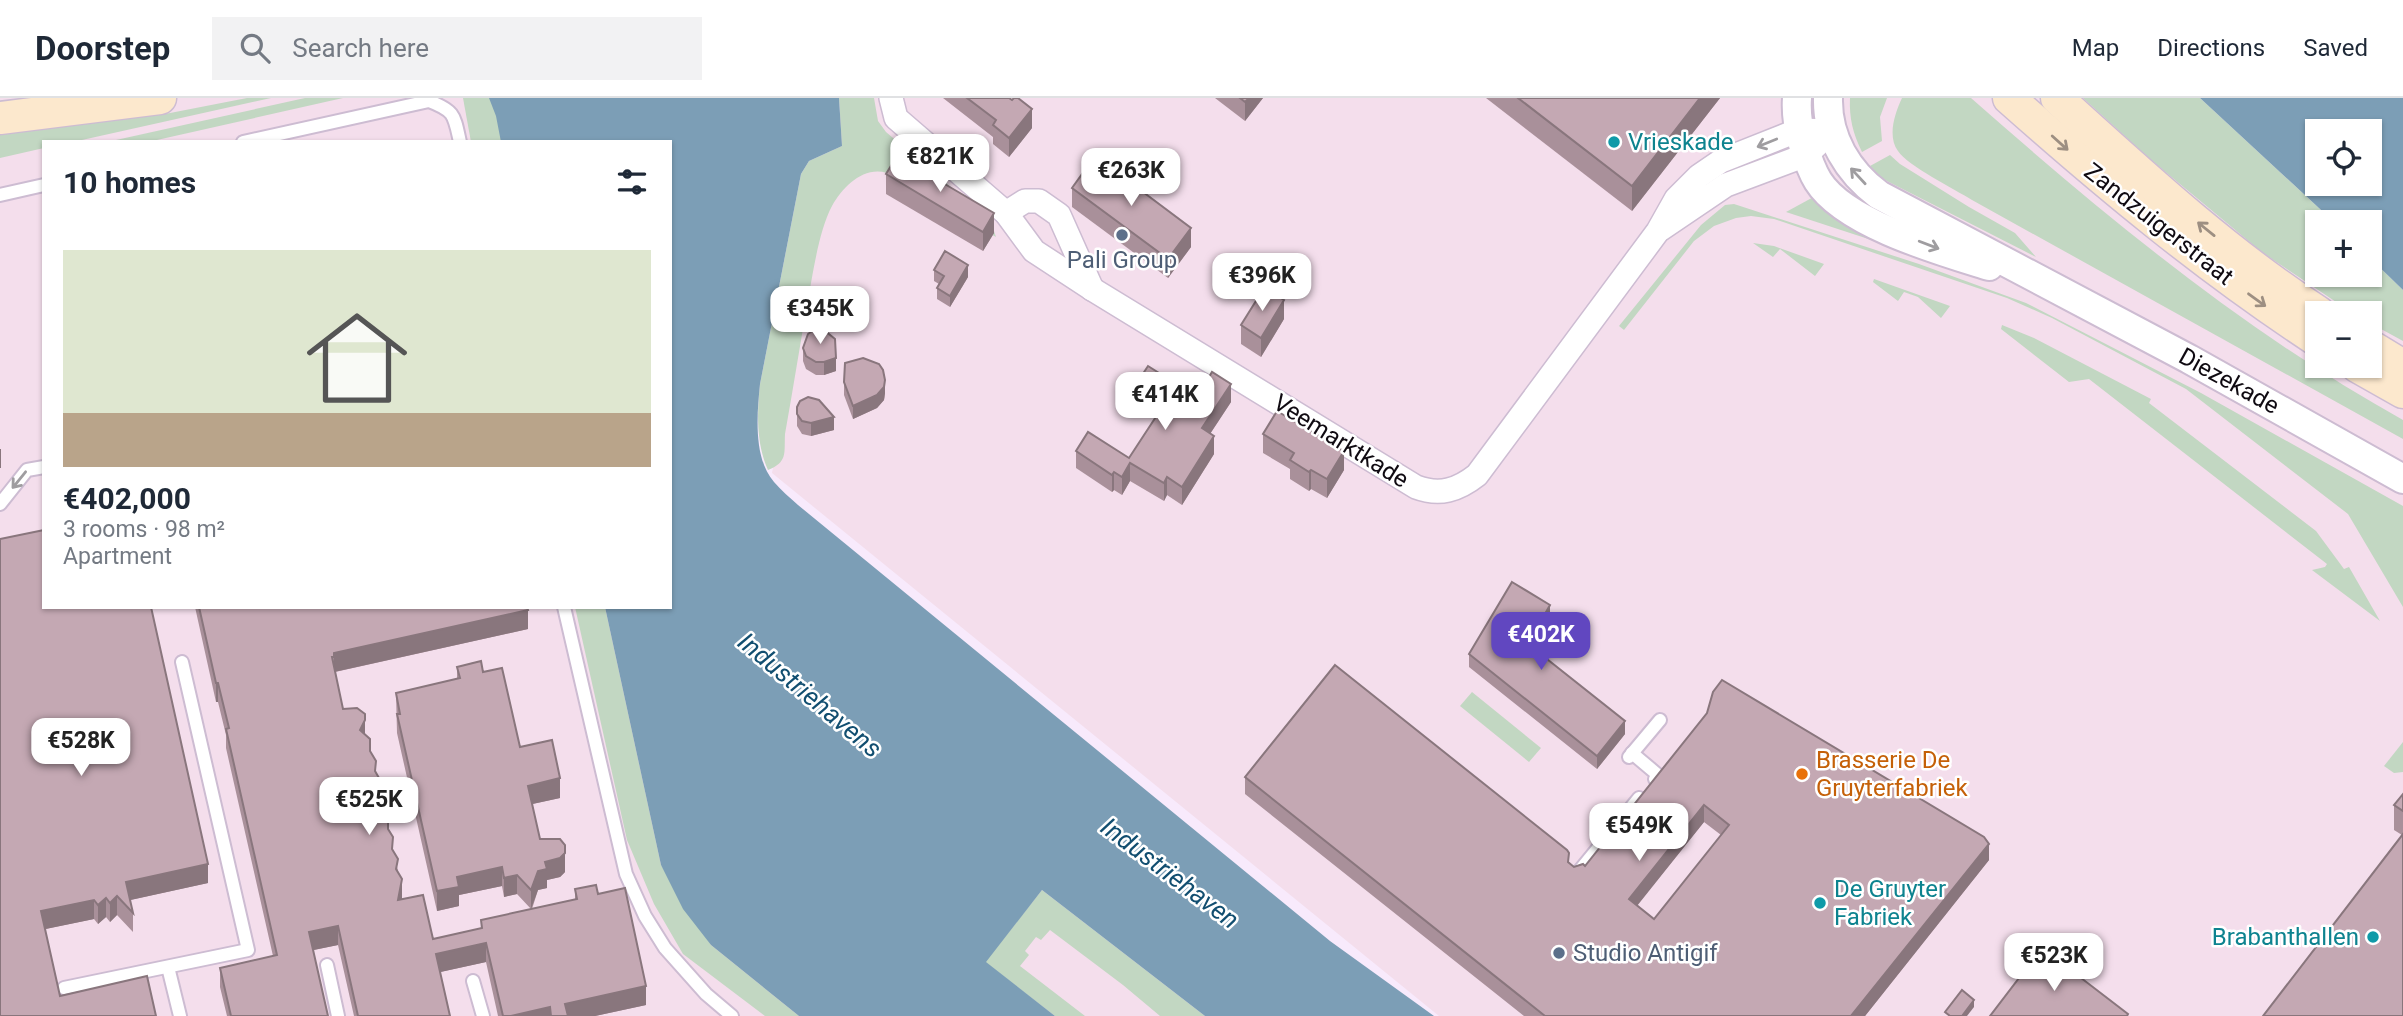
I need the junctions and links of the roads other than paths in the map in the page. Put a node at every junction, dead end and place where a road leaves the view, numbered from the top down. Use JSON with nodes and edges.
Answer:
{"nodes":[{"id":1,"x":160,"y":98,"type":"edge"},
{"id":2,"x":891,"y":98,"type":"edge"},
{"id":3,"x":1797,"y":98,"type":"edge"},
{"id":4,"x":1828,"y":98,"type":"edge"},
{"id":5,"x":2009,"y":98,"type":"edge"},
{"id":6,"x":2057,"y":98,"type":"edge"},
{"id":7,"x":449,"y":103,"type":"edge"},
{"id":8,"x":0,"y":118,"type":"edge"},
{"id":9,"x":1832,"y":131,"type":"junction"},
{"id":10,"x":252,"y":140,"type":"edge"},
{"id":11,"x":460,"y":140,"type":"edge"},
{"id":12,"x":1803,"y":142,"type":"junction"},
{"id":13,"x":42,"y":185,"type":"edge"},
{"id":14,"x":0,"y":195,"type":"edge"},
{"id":15,"x":1006,"y":213,"type":"junction"},
{"id":16,"x":2054,"y":285,"type":"junction"},
{"id":17,"x":1091,"y":289,"type":"junction"},
{"id":18,"x":2305,"y":304,"type":"edge"},
{"id":19,"x":2305,"y":332,"type":"edge"},
{"id":20,"x":2382,"y":353,"type":"edge"},
{"id":21,"x":2403,"y":366,"type":"edge"},
{"id":22,"x":2378,"y":378,"type":"edge"},
{"id":23,"x":2403,"y":392,"type":"edge"},
{"id":24,"x":42,"y":467,"type":"edge"},
{"id":25,"x":2403,"y":479,"type":"edge"},
{"id":26,"x":0,"y":504,"type":"edge"},
{"id":27,"x":564,"y":609,"type":"edge"},
{"id":28,"x":182,"y":662,"type":"dead end"},
{"id":29,"x":1660,"y":720,"type":"dead end"},
{"id":30,"x":1576,"y":875,"type":"edge"},
{"id":31,"x":327,"y":965,"type":"dead end"},
{"id":32,"x":169,"y":967,"type":"junction"},
{"id":33,"x":473,"y":981,"type":"dead end"},
{"id":34,"x":64,"y":989,"type":"dead end"},
{"id":35,"x":180,"y":1016,"type":"edge"},
{"id":36,"x":338,"y":1016,"type":"edge"},
{"id":37,"x":483,"y":1016,"type":"edge"},
{"id":38,"x":732,"y":1016,"type":"edge"}],
"edges":[{"from":1,"to":8,"type":"main road"},
{"from":2,"to":15,"type":"street","name":"Veemarktkade"},
{"from":3,"to":12,"type":"street"},
{"from":4,"to":9,"type":"street"},
{"from":5,"to":19,"type":"main road","name":"Zandzuigerstraat","one_way":true},
{"from":18,"to":6,"type":"main road","name":"Zandzuigerstraat","one_way":true},
{"from":7,"to":10,"type":"lane"},
{"from":7,"to":11,"type":"lane"},
{"from":9,"to":12,"type":"street","name":"Veemarktkade"},
{"from":16,"to":9,"type":"street","name":"Diezekade","one_way":true},
{"from":12,"to":16,"type":"street","name":"Diezekade","one_way":true},
{"from":12,"to":17,"type":"street","name":"Veemarktkade"},
{"from":13,"to":14,"type":"lane"},
{"from":15,"to":17,"type":"street","name":"Veemarktkade"},
{"from":15,"to":17,"type":"street"},
{"from":16,"to":25,"type":"street","name":"Diezekade"},
{"from":20,"to":21,"type":"main road"},
{"from":22,"to":23,"type":"main road"},
{"from":24,"to":26,"type":"lane","one_way":true},
{"from":27,"to":38,"type":"lane"},
{"from":28,"to":32,"type":"lane"},
{"from":29,"to":30,"type":"lane"},
{"from":31,"to":36,"type":"lane"},
{"from":32,"to":34,"type":"lane"},
{"from":32,"to":35,"type":"lane"},
{"from":33,"to":37,"type":"lane"}]}
